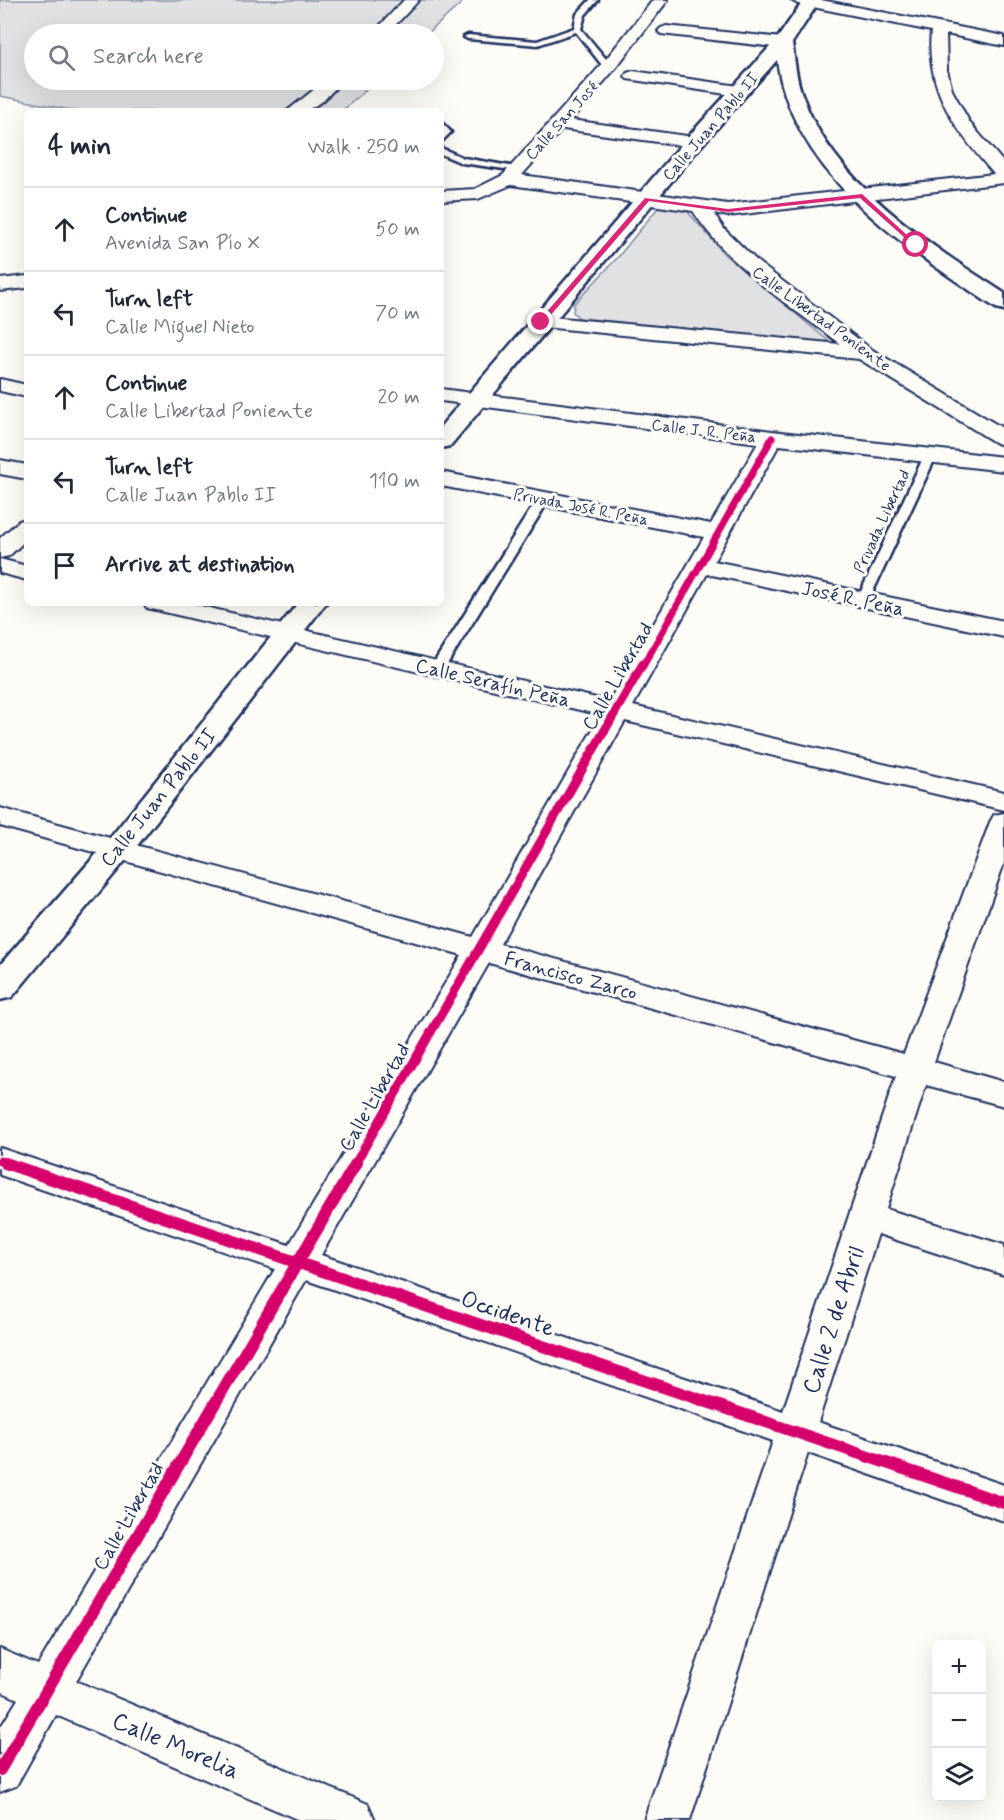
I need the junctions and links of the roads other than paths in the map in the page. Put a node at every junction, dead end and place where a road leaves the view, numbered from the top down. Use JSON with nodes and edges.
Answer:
{"nodes":[{"id":1,"x":412,"y":0,"type":"edge"},
{"id":2,"x":594,"y":0,"type":"edge"},
{"id":3,"x":661,"y":0,"type":"edge"},
{"id":4,"x":806,"y":1,"type":"edge"},
{"id":5,"x":389,"y":24,"type":"edge"},
{"id":6,"x":939,"y":27,"type":"junction"},
{"id":7,"x":577,"y":28,"type":"junction"},
{"id":8,"x":666,"y":31,"type":"dead end"},
{"id":9,"x":468,"y":37,"type":"dead end"},
{"id":10,"x":1004,"y":41,"type":"edge"},
{"id":11,"x":783,"y":44,"type":"junction"},
{"id":12,"x":608,"y":67,"type":"junction"},
{"id":13,"x":633,"y":76,"type":"dead end"},
{"id":14,"x":324,"y":90,"type":"edge"},
{"id":15,"x":739,"y":91,"type":"junction"},
{"id":16,"x":300,"y":108,"type":"edge"},
{"id":17,"x":559,"y":123,"type":"junction"},
{"id":18,"x":694,"y":142,"type":"junction"},
{"id":19,"x":444,"y":152,"type":"edge"},
{"id":20,"x":514,"y":173,"type":"junction"},
{"id":21,"x":1004,"y":176,"type":"edge"},
{"id":22,"x":449,"y":196,"type":"edge"},
{"id":23,"x":862,"y":196,"type":"junction"},
{"id":24,"x":648,"y":200,"type":"junction"},
{"id":25,"x":701,"y":208,"type":"junction"},
{"id":26,"x":24,"y":282,"type":"edge"},
{"id":27,"x":0,"y":285,"type":"edge"},
{"id":28,"x":1004,"y":303,"type":"edge"},
{"id":29,"x":541,"y":322,"type":"junction"},
{"id":30,"x":864,"y":353,"type":"junction"},
{"id":31,"x":0,"y":385,"type":"edge"},
{"id":32,"x":24,"y":390,"type":"edge"},
{"id":33,"x":444,"y":396,"type":"edge"},
{"id":34,"x":476,"y":401,"type":"junction"},
{"id":35,"x":444,"y":438,"type":"edge"},
{"id":36,"x":772,"y":438,"type":"junction"},
{"id":37,"x":1004,"y":438,"type":"edge"},
{"id":38,"x":930,"y":456,"type":"junction"},
{"id":39,"x":1004,"y":464,"type":"edge"},
{"id":40,"x":0,"y":467,"type":"edge"},
{"id":41,"x":24,"y":471,"type":"edge"},
{"id":42,"x":444,"y":480,"type":"edge"},
{"id":43,"x":544,"y":498,"type":"junction"},
{"id":44,"x":24,"y":529,"type":"edge"},
{"id":45,"x":720,"y":533,"type":"junction"},
{"id":46,"x":0,"y":551,"type":"edge"},
{"id":47,"x":0,"y":566,"type":"edge"},
{"id":48,"x":702,"y":566,"type":"junction"},
{"id":49,"x":24,"y":572,"type":"edge"},
{"id":50,"x":863,"y":600,"type":"junction"},
{"id":51,"x":169,"y":606,"type":"edge"},
{"id":52,"x":310,"y":606,"type":"edge"},
{"id":53,"x":1004,"y":629,"type":"edge"},
{"id":54,"x":288,"y":634,"type":"junction"},
{"id":55,"x":437,"y":669,"type":"junction"},
{"id":56,"x":618,"y":711,"type":"junction"},
{"id":57,"x":1004,"y":801,"type":"edge"},
{"id":58,"x":0,"y":817,"type":"edge"},
{"id":59,"x":1004,"y":822,"type":"edge"},
{"id":60,"x":118,"y":849,"type":"junction"},
{"id":61,"x":481,"y":950,"type":"junction"},
{"id":62,"x":0,"y":988,"type":"edge"},
{"id":63,"x":915,"y":1069,"type":"junction"},
{"id":64,"x":1004,"y":1094,"type":"edge"},
{"id":65,"x":0,"y":1161,"type":"edge"},
{"id":66,"x":868,"y":1217,"type":"junction"},
{"id":67,"x":1004,"y":1260,"type":"edge"},
{"id":68,"x":297,"y":1263,"type":"junction"},
{"id":69,"x":797,"y":1431,"type":"junction"},
{"id":70,"x":1004,"y":1503,"type":"edge"},
{"id":71,"x":0,"y":1670,"type":"edge"},
{"id":72,"x":47,"y":1690,"type":"junction"},
{"id":73,"x":0,"y":1770,"type":"edge"},
{"id":74,"x":352,"y":1820,"type":"edge"},
{"id":75,"x":667,"y":1820,"type":"edge"}],
"edges":[{"from":1,"to":5,"type":"street"},
{"from":2,"to":7,"type":"lane"},
{"from":3,"to":12,"type":"street","name":"Calle San José"},
{"from":4,"to":6,"type":"street"},
{"from":4,"to":11,"type":"street","name":"Calle Juan Pablo II"},
{"from":6,"to":10,"type":"street"},
{"from":6,"to":21,"type":"street"},
{"from":7,"to":9,"type":"lane"},
{"from":7,"to":12,"type":"lane"},
{"from":8,"to":11,"type":"street"},
{"from":11,"to":15,"type":"street","name":"Calle Juan Pablo II"},
{"from":11,"to":23,"type":"street"},
{"from":12,"to":17,"type":"street","name":"Calle San José"},
{"from":13,"to":15,"type":"street"},
{"from":14,"to":16,"type":"street"},
{"from":15,"to":18,"type":"street","name":"Calle Juan Pablo II"},
{"from":17,"to":18,"type":"street"},
{"from":17,"to":20,"type":"street","name":"Calle San José"},
{"from":18,"to":24,"type":"street","name":"Calle Juan Pablo II"},
{"from":19,"to":20,"type":"lane"},
{"from":20,"to":22,"type":"street","name":"Calle San José"},
{"from":20,"to":24,"type":"street"},
{"from":21,"to":23,"type":"street"},
{"from":23,"to":25,"type":"street"},
{"from":23,"to":28,"type":"street"},
{"from":24,"to":25,"type":"street"},
{"from":24,"to":29,"type":"street","name":"Calle Juan Pablo II"},
{"from":25,"to":30,"type":"street","name":"Calle Libertad Poniente"},
{"from":26,"to":27,"type":"street"},
{"from":29,"to":30,"type":"street"},
{"from":29,"to":34,"type":"street","name":"Calle Juan Pablo II"},
{"from":30,"to":37,"type":"street","name":"Calle Libertad Poniente"},
{"from":31,"to":32,"type":"street"},
{"from":33,"to":34,"type":"street","name":"Calle J. R. Peña"},
{"from":34,"to":35,"type":"street","name":"Calle Juan Pablo II"},
{"from":34,"to":36,"type":"street","name":"Calle J. R. Peña"},
{"from":36,"to":38,"type":"street","name":"Calle J. R. Peña"},
{"from":36,"to":45,"type":"street","name":"Calle Libertad"},
{"from":38,"to":39,"type":"street","name":"Calle J. R. Peña"},
{"from":38,"to":50,"type":"lane","name":"Privada Libertad"},
{"from":40,"to":41,"type":"street"},
{"from":42,"to":43,"type":"street","name":"Privada José R. Peña"},
{"from":43,"to":45,"type":"street","name":"Privada José R. Peña"},
{"from":43,"to":55,"type":"lane"},
{"from":44,"to":46,"type":"street"},
{"from":45,"to":48,"type":"street","name":"Calle Libertad"},
{"from":47,"to":49,"type":"street"},
{"from":48,"to":50,"type":"street","name":"José R. Peña"},
{"from":48,"to":56,"type":"street","name":"Calle Libertad"},
{"from":50,"to":53,"type":"street","name":"José R. Peña"},
{"from":51,"to":54,"type":"street","name":"Calle Serafín Peña"},
{"from":52,"to":54,"type":"street","name":"Calle Juan Pablo II"},
{"from":54,"to":55,"type":"street","name":"Calle Serafín Peña"},
{"from":54,"to":60,"type":"street","name":"Calle Juan Pablo II"},
{"from":55,"to":56,"type":"street","name":"Calle Serafín Peña"},
{"from":56,"to":57,"type":"street","name":"Calle Serafín Peña"},
{"from":56,"to":61,"type":"street","name":"Calle Libertad"},
{"from":58,"to":60,"type":"street","name":"Francisco Zarco"},
{"from":59,"to":63,"type":"street","name":"Calle 2 de Abril"},
{"from":60,"to":61,"type":"street","name":"Francisco Zarco"},
{"from":60,"to":62,"type":"street","name":"Calle Juan Pablo II"},
{"from":61,"to":63,"type":"street","name":"Francisco Zarco"},
{"from":61,"to":68,"type":"street","name":"Calle Libertad"},
{"from":63,"to":64,"type":"street","name":"Francisco Zarco"},
{"from":63,"to":66,"type":"street","name":"Calle 2 de Abril"},
{"from":65,"to":68,"type":"street","name":"Occidente"},
{"from":66,"to":67,"type":"street"},
{"from":66,"to":69,"type":"street","name":"Calle 2 de Abril"},
{"from":68,"to":69,"type":"street","name":"Occidente"},
{"from":68,"to":72,"type":"street","name":"Calle Libertad"},
{"from":69,"to":70,"type":"street","name":"Occidente"},
{"from":69,"to":75,"type":"street","name":"Calle 2 de Abril"},
{"from":71,"to":72,"type":"street","name":"Calle Morelia"},
{"from":72,"to":73,"type":"street","name":"Calle Libertad"},
{"from":72,"to":74,"type":"street","name":"Calle Morelia"}]}
